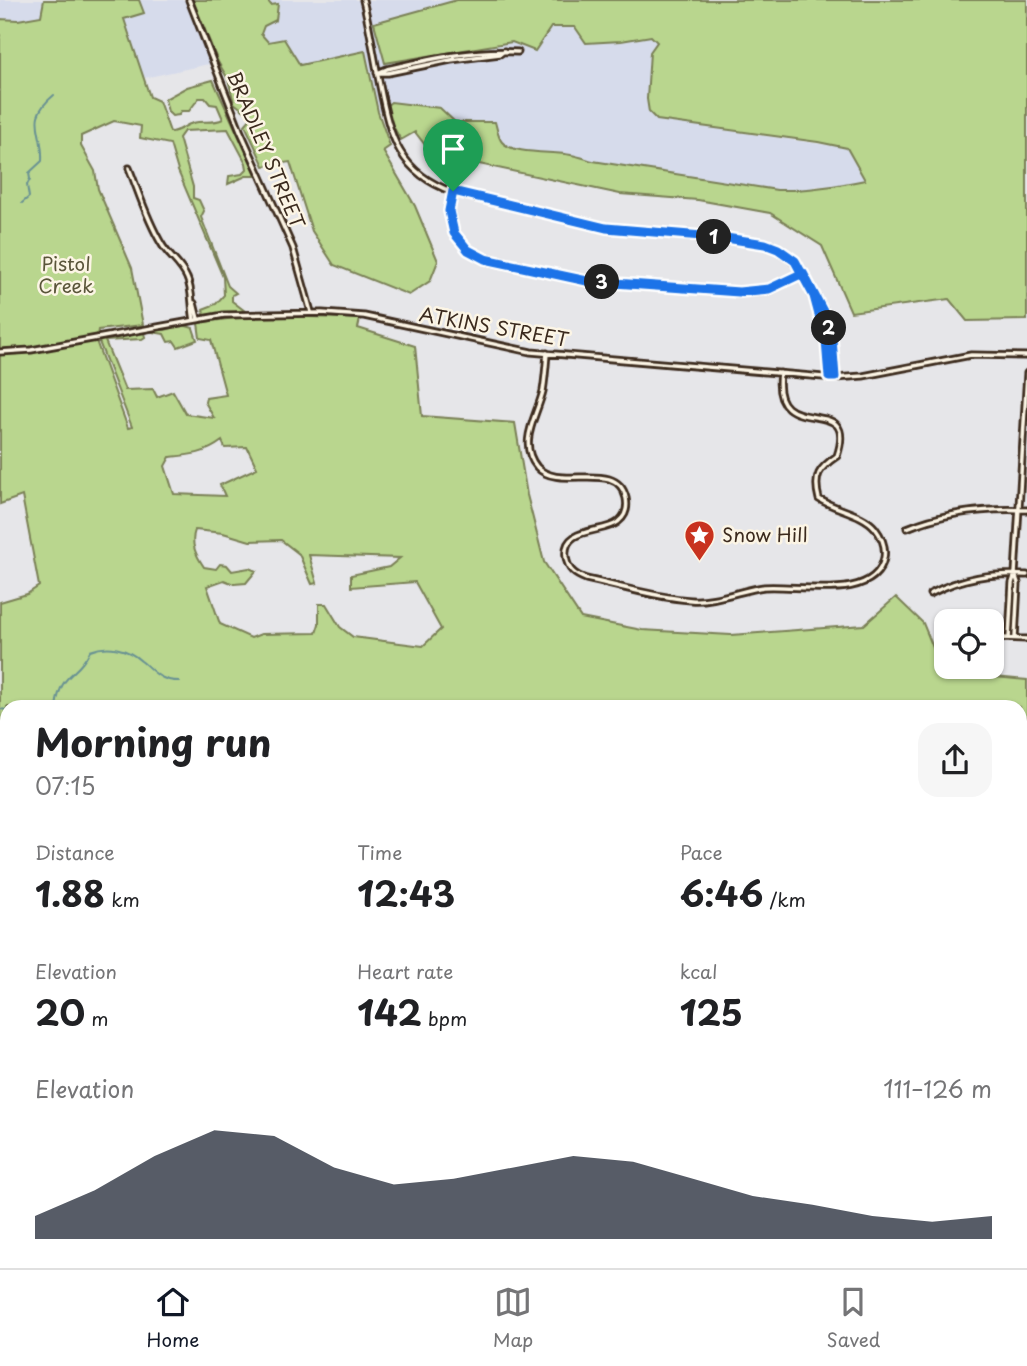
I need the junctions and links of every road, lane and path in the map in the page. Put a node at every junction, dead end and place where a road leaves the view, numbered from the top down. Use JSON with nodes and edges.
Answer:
{"nodes":[{"id":1,"x":189,"y":0,"type":"edge"},
{"id":2,"x":363,"y":0,"type":"edge"},
{"id":3,"x":518,"y":52,"type":"dead end"},
{"id":4,"x":377,"y":73,"type":"junction"},
{"id":5,"x":129,"y":168,"type":"dead end"},
{"id":6,"x":453,"y":191,"type":"junction"},
{"id":7,"x":803,"y":273,"type":"junction"},
{"id":8,"x":814,"y":296,"type":"junction"},
{"id":9,"x":312,"y":312,"type":"junction"},
{"id":10,"x":196,"y":320,"type":"junction"},
{"id":11,"x":0,"y":352,"type":"edge"},
{"id":12,"x":547,"y":354,"type":"junction"},
{"id":13,"x":1027,"y":356,"type":"edge"},
{"id":14,"x":780,"y":373,"type":"junction"},
{"id":15,"x":1027,"y":373,"type":"edge"},
{"id":16,"x":829,"y":377,"type":"junction"},
{"id":17,"x":835,"y":377,"type":"junction"},
{"id":18,"x":1025,"y":445,"type":"edge"},
{"id":19,"x":1019,"y":510,"type":"junction"},
{"id":20,"x":1027,"y":510,"type":"edge"},
{"id":21,"x":907,"y":528,"type":"dead end"},
{"id":22,"x":1016,"y":574,"type":"junction"},
{"id":23,"x":1027,"y":575,"type":"edge"},
{"id":24,"x":930,"y":594,"type":"dead end"},
{"id":25,"x":1009,"y":638,"type":"junction"},
{"id":26,"x":1014,"y":638,"type":"junction"},
{"id":27,"x":1004,"y":639,"type":"edge"},
{"id":28,"x":1027,"y":639,"type":"edge"}],
"edges":[{"from":1,"to":9,"type":"street","name":"BRADLEY STREET"},
{"from":2,"to":4,"type":"street"},
{"from":3,"to":4,"type":"street"},
{"from":4,"to":6,"type":"street"},
{"from":5,"to":10,"type":"street"},
{"from":6,"to":7,"type":"street"},
{"from":6,"to":7,"type":"street"},
{"from":7,"to":8,"type":"street"},
{"from":8,"to":16,"type":"street"},
{"from":8,"to":17,"type":"street"},
{"from":9,"to":10,"type":"street","name":"ATKINS STREET"},
{"from":9,"to":12,"type":"street","name":"ATKINS STREET"},
{"from":10,"to":11,"type":"street","name":"ATKINS STREET"},
{"from":12,"to":14,"type":"street","name":"ATKINS STREET"},
{"from":12,"to":14,"type":"street"},
{"from":13,"to":17,"type":"street","name":"ATKINS STREET"},
{"from":14,"to":16,"type":"street","name":"ATKINS STREET"},
{"from":15,"to":18,"type":"street"},
{"from":16,"to":17,"type":"street","name":"ATKINS STREET"},
{"from":18,"to":19,"type":"street"},
{"from":19,"to":20,"type":"street"},
{"from":19,"to":21,"type":"street"},
{"from":19,"to":22,"type":"street"},
{"from":22,"to":23,"type":"street"},
{"from":22,"to":24,"type":"street"},
{"from":22,"to":25,"type":"street"},
{"from":22,"to":26,"type":"street"},
{"from":25,"to":26,"type":"street"},
{"from":25,"to":27,"type":"street"},
{"from":26,"to":28,"type":"street"}]}
